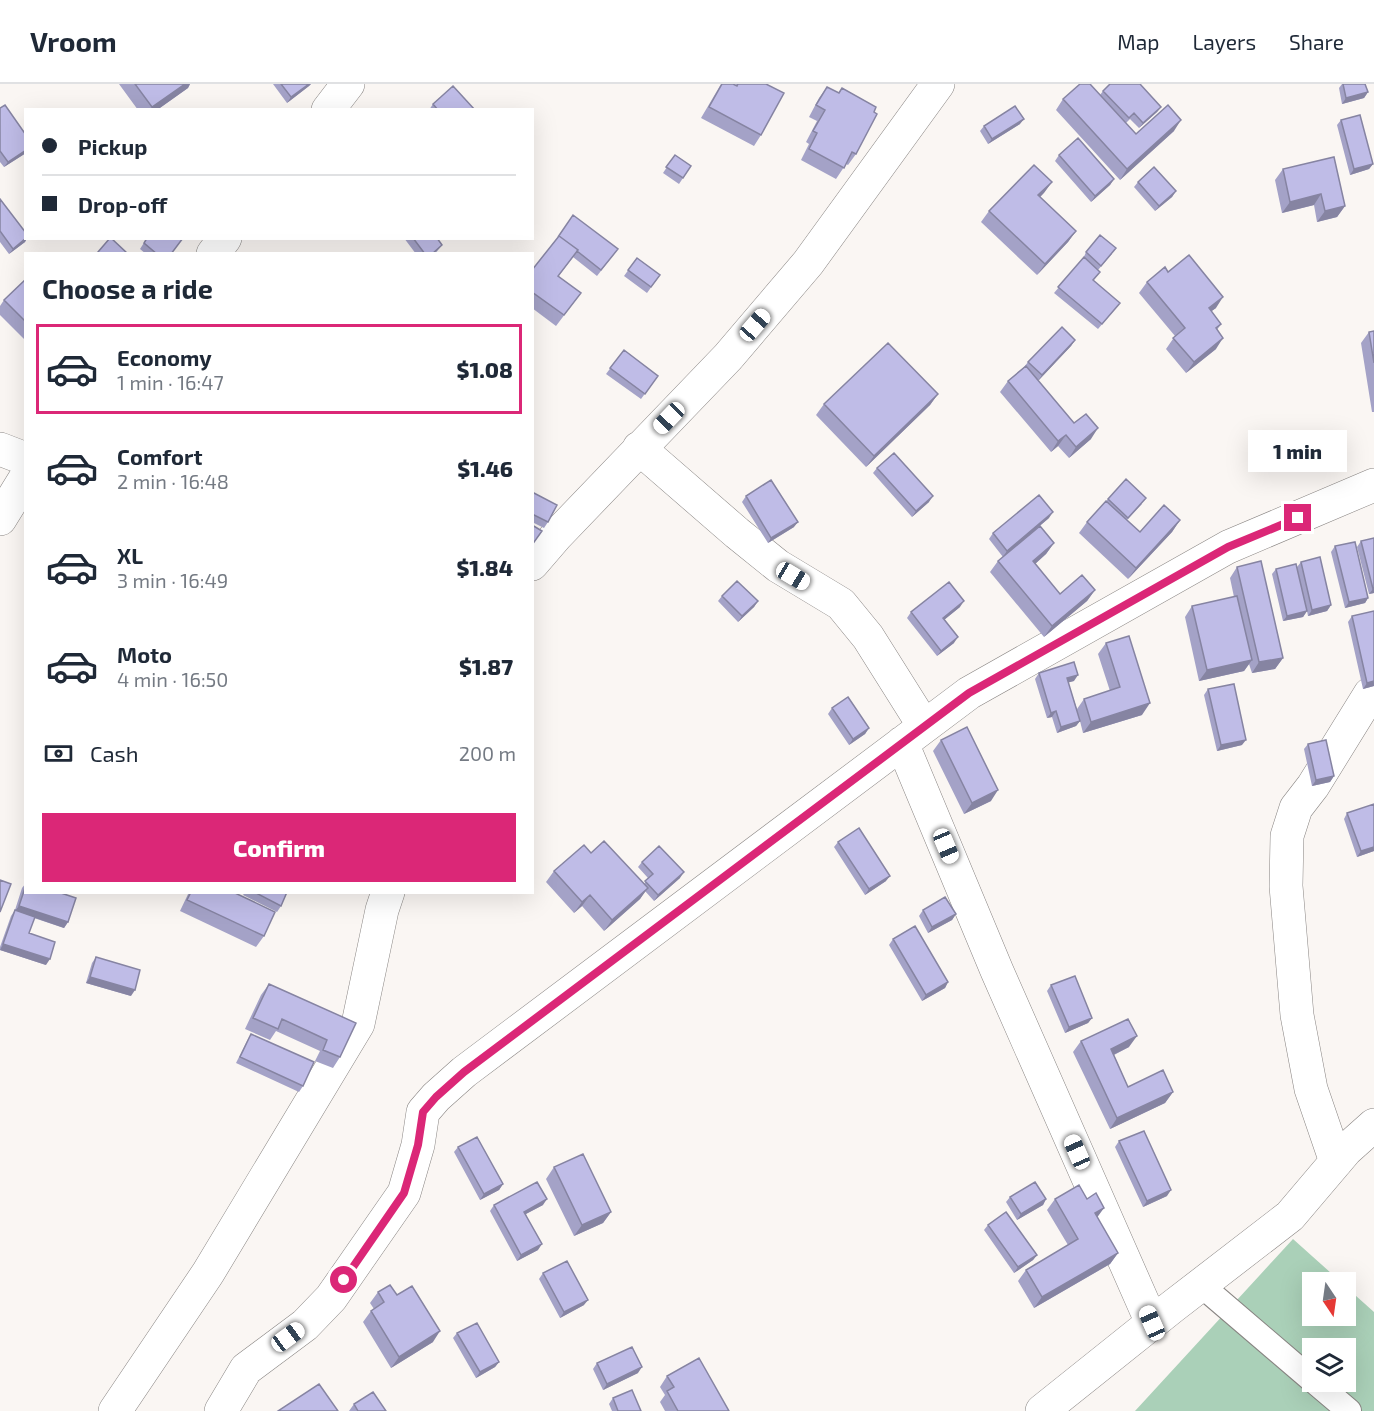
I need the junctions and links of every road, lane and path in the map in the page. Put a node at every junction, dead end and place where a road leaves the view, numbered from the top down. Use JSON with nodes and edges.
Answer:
{"nodes":[{"id":1,"x":348,"y":84,"type":"edge"},
{"id":2,"x":938,"y":84,"type":"edge"},
{"id":3,"x":330,"y":108,"type":"edge"},
{"id":4,"x":639,"y":448,"type":"junction"},
{"id":5,"x":0,"y":449,"type":"edge"},
{"id":6,"x":24,"y":458,"type":"edge"},
{"id":7,"x":24,"y":480,"type":"edge"},
{"id":8,"x":1374,"y":485,"type":"edge"},
{"id":9,"x":0,"y":519,"type":"edge"},
{"id":10,"x":534,"y":562,"type":"edge"},
{"id":11,"x":1374,"y":691,"type":"edge"},
{"id":12,"x":913,"y":734,"type":"junction"},
{"id":13,"x":387,"y":894,"type":"edge"},
{"id":14,"x":1374,"y":1125,"type":"edge"},
{"id":15,"x":1336,"y":1162,"type":"junction"},
{"id":16,"x":1201,"y":1284,"type":"junction"},
{"id":17,"x":1152,"y":1323,"type":"junction"},
{"id":18,"x":1302,"y":1371,"type":"edge"},
{"id":19,"x":1327,"y":1392,"type":"edge"},
{"id":20,"x":115,"y":1411,"type":"edge"},
{"id":21,"x":221,"y":1411,"type":"edge"},
{"id":22,"x":1042,"y":1411,"type":"edge"},
{"id":23,"x":1349,"y":1411,"type":"edge"}],
"edges":[{"from":1,"to":3,"type":"street"},
{"from":2,"to":4,"type":"street"},
{"from":4,"to":10,"type":"street"},
{"from":4,"to":12,"type":"street"},
{"from":5,"to":6,"type":"street"},
{"from":7,"to":9,"type":"street"},
{"from":8,"to":12,"type":"street"},
{"from":11,"to":15,"type":"street"},
{"from":12,"to":17,"type":"street"},
{"from":12,"to":21,"type":"street"},
{"from":13,"to":20,"type":"street"},
{"from":14,"to":15,"type":"street"},
{"from":15,"to":16,"type":"street"},
{"from":16,"to":17,"type":"street"},
{"from":16,"to":18,"type":"lane"},
{"from":17,"to":22,"type":"street"},
{"from":19,"to":23,"type":"lane"}]}
